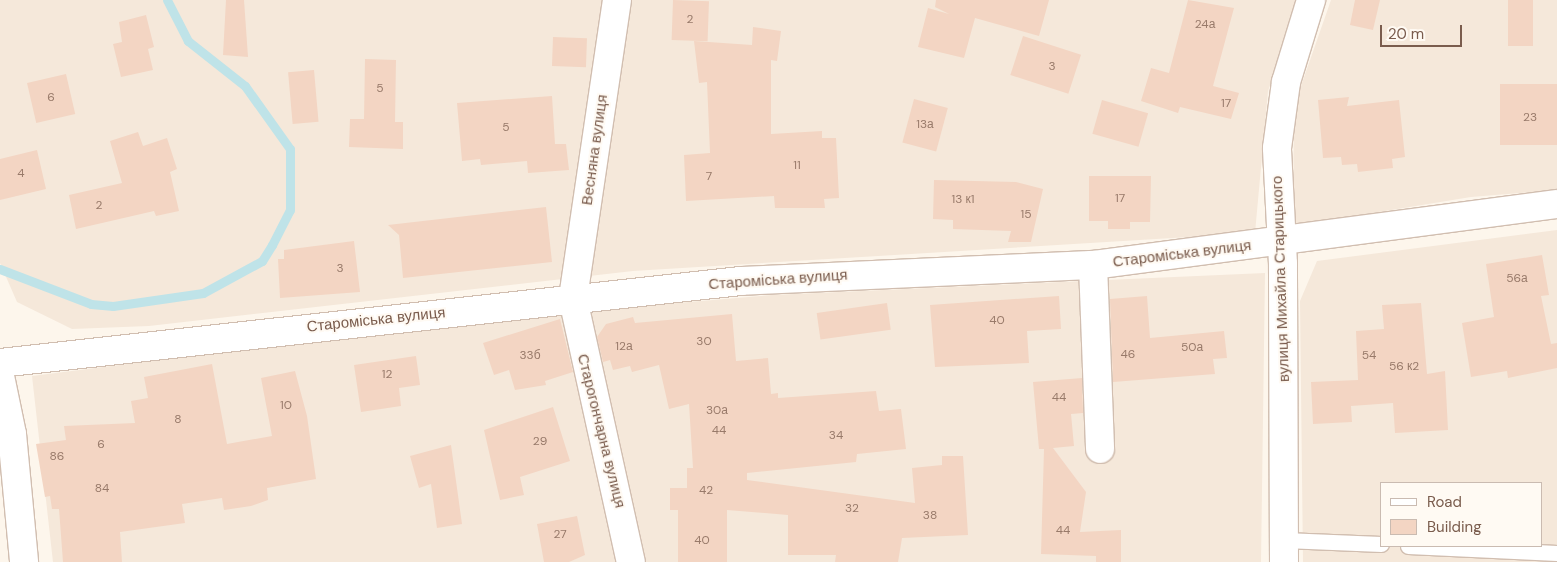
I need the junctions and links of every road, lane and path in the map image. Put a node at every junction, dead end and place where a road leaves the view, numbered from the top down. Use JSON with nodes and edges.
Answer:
{"nodes":[{"id":1,"x":617,"y":0,"type":"edge"},
{"id":2,"x":1311,"y":0,"type":"edge"},
{"id":3,"x":1557,"y":204,"type":"edge"},
{"id":4,"x":1282,"y":242,"type":"junction"},
{"id":5,"x":1093,"y":264,"type":"junction"},
{"id":6,"x":573,"y":299,"type":"junction"},
{"id":7,"x":0,"y":363,"type":"edge"},
{"id":8,"x":0,"y":376,"type":"edge"},
{"id":9,"x":1100,"y":449,"type":"dead end"},
{"id":10,"x":1380,"y":544,"type":"edge"},
{"id":11,"x":1429,"y":547,"type":"edge"},
{"id":12,"x":1284,"y":551,"type":"edge"},
{"id":13,"x":1557,"y":553,"type":"edge"},
{"id":14,"x":24,"y":562,"type":"edge"},
{"id":15,"x":631,"y":562,"type":"edge"}],
"edges":[{"from":1,"to":6,"type":"street","name":"Весняна вулиця"},
{"from":2,"to":4,"type":"street","name":"вулиця Михайла Старицького"},
{"from":3,"to":4,"type":"street","name":"Староміська вулиця"},
{"from":4,"to":5,"type":"street","name":"Староміська вулиця"},
{"from":4,"to":12,"type":"street","name":"вулиця Михайла Старицького"},
{"from":5,"to":6,"type":"street","name":"Староміська вулиця"},
{"from":5,"to":9,"type":"street"},
{"from":6,"to":7,"type":"street","name":"Староміська вулиця"},
{"from":6,"to":15,"type":"street","name":"Старогончарна вулиця"},
{"from":8,"to":14,"type":"street"},
{"from":10,"to":12,"type":"lane"},
{"from":11,"to":13,"type":"lane"}]}
